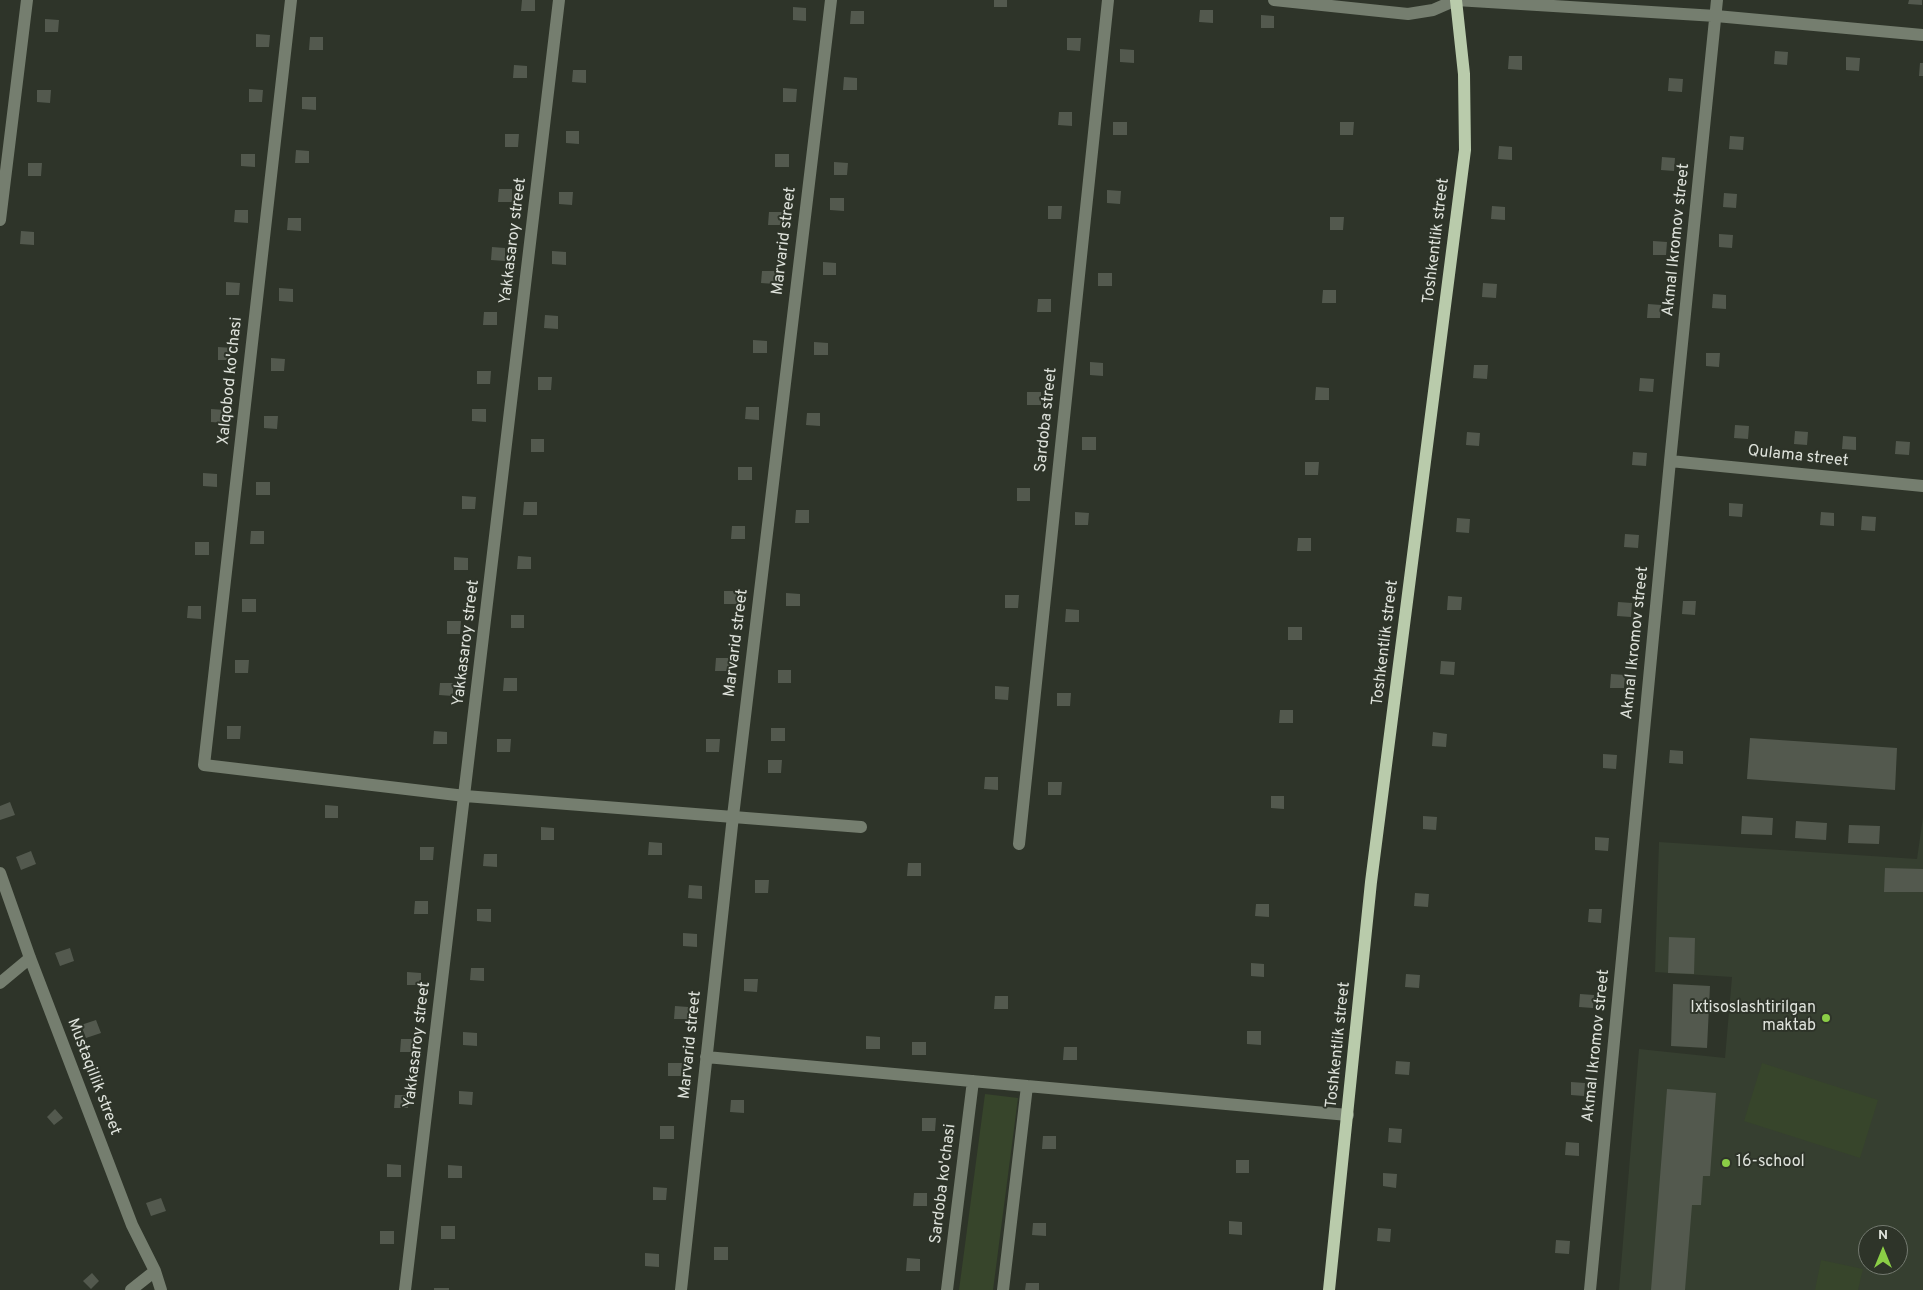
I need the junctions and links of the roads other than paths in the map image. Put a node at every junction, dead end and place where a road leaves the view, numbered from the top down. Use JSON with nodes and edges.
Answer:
{"nodes":[{"id":1,"x":27,"y":0,"type":"edge"},
{"id":2,"x":290,"y":0,"type":"edge"},
{"id":3,"x":559,"y":0,"type":"edge"},
{"id":4,"x":830,"y":0,"type":"edge"},
{"id":5,"x":1108,"y":0,"type":"edge"},
{"id":6,"x":1274,"y":0,"type":"edge"},
{"id":7,"x":1456,"y":0,"type":"edge"},
{"id":8,"x":1717,"y":0,"type":"edge"},
{"id":9,"x":1716,"y":16,"type":"junction"},
{"id":10,"x":1923,"y":35,"type":"edge"},
{"id":11,"x":0,"y":220,"type":"edge"},
{"id":12,"x":1670,"y":460,"type":"junction"},
{"id":13,"x":1923,"y":486,"type":"edge"},
{"id":14,"x":465,"y":796,"type":"junction"},
{"id":15,"x":733,"y":816,"type":"junction"},
{"id":16,"x":861,"y":827,"type":"dead end"},
{"id":17,"x":1019,"y":844,"type":"dead end"},
{"id":18,"x":0,"y":873,"type":"edge"},
{"id":19,"x":30,"y":958,"type":"junction"},
{"id":20,"x":0,"y":983,"type":"edge"},
{"id":21,"x":706,"y":1057,"type":"junction"},
{"id":22,"x":973,"y":1081,"type":"junction"},
{"id":23,"x":1027,"y":1086,"type":"junction"},
{"id":24,"x":1348,"y":1115,"type":"junction"},
{"id":25,"x":155,"y":1270,"type":"junction"},
{"id":26,"x":131,"y":1290,"type":"edge"},
{"id":27,"x":160,"y":1290,"type":"edge"},
{"id":28,"x":405,"y":1290,"type":"edge"},
{"id":29,"x":681,"y":1290,"type":"edge"},
{"id":30,"x":947,"y":1290,"type":"edge"},
{"id":31,"x":1003,"y":1290,"type":"edge"},
{"id":32,"x":1329,"y":1290,"type":"edge"},
{"id":33,"x":1590,"y":1290,"type":"edge"}],
"edges":[{"from":1,"to":11,"type":"street"},
{"from":2,"to":14,"type":"street","name":"Xalqobod ko'chasi"},
{"from":3,"to":14,"type":"street","name":"Yakkasaroy street"},
{"from":4,"to":15,"type":"street","name":"Marvarid street"},
{"from":5,"to":17,"type":"street","name":"Sardoba street"},
{"from":6,"to":7,"type":"street"},
{"from":7,"to":9,"type":"street"},
{"from":7,"to":24,"type":"main road","name":"Toshkentlik street"},
{"from":8,"to":9,"type":"street","name":"Akmal Ikromov street"},
{"from":9,"to":10,"type":"street"},
{"from":9,"to":12,"type":"street","name":"Akmal Ikromov street"},
{"from":12,"to":13,"type":"street","name":"Qulama street"},
{"from":12,"to":33,"type":"street","name":"Akmal Ikromov street"},
{"from":14,"to":15,"type":"street"},
{"from":14,"to":28,"type":"street","name":"Yakkasaroy street"},
{"from":15,"to":16,"type":"street"},
{"from":15,"to":21,"type":"street","name":"Marvarid street"},
{"from":18,"to":19,"type":"street","name":"Mustaqillik street"},
{"from":19,"to":20,"type":"street"},
{"from":19,"to":25,"type":"street","name":"Mustaqillik street"},
{"from":21,"to":22,"type":"street"},
{"from":21,"to":29,"type":"street","name":"Marvarid street"},
{"from":22,"to":23,"type":"street"},
{"from":22,"to":30,"type":"street","name":"Sardoba ko'chasi"},
{"from":23,"to":24,"type":"street"},
{"from":23,"to":31,"type":"street"},
{"from":24,"to":32,"type":"main road","name":"Toshkentlik street"},
{"from":25,"to":26,"type":"street"},
{"from":25,"to":27,"type":"street","name":"Mustaqillik street"}]}
